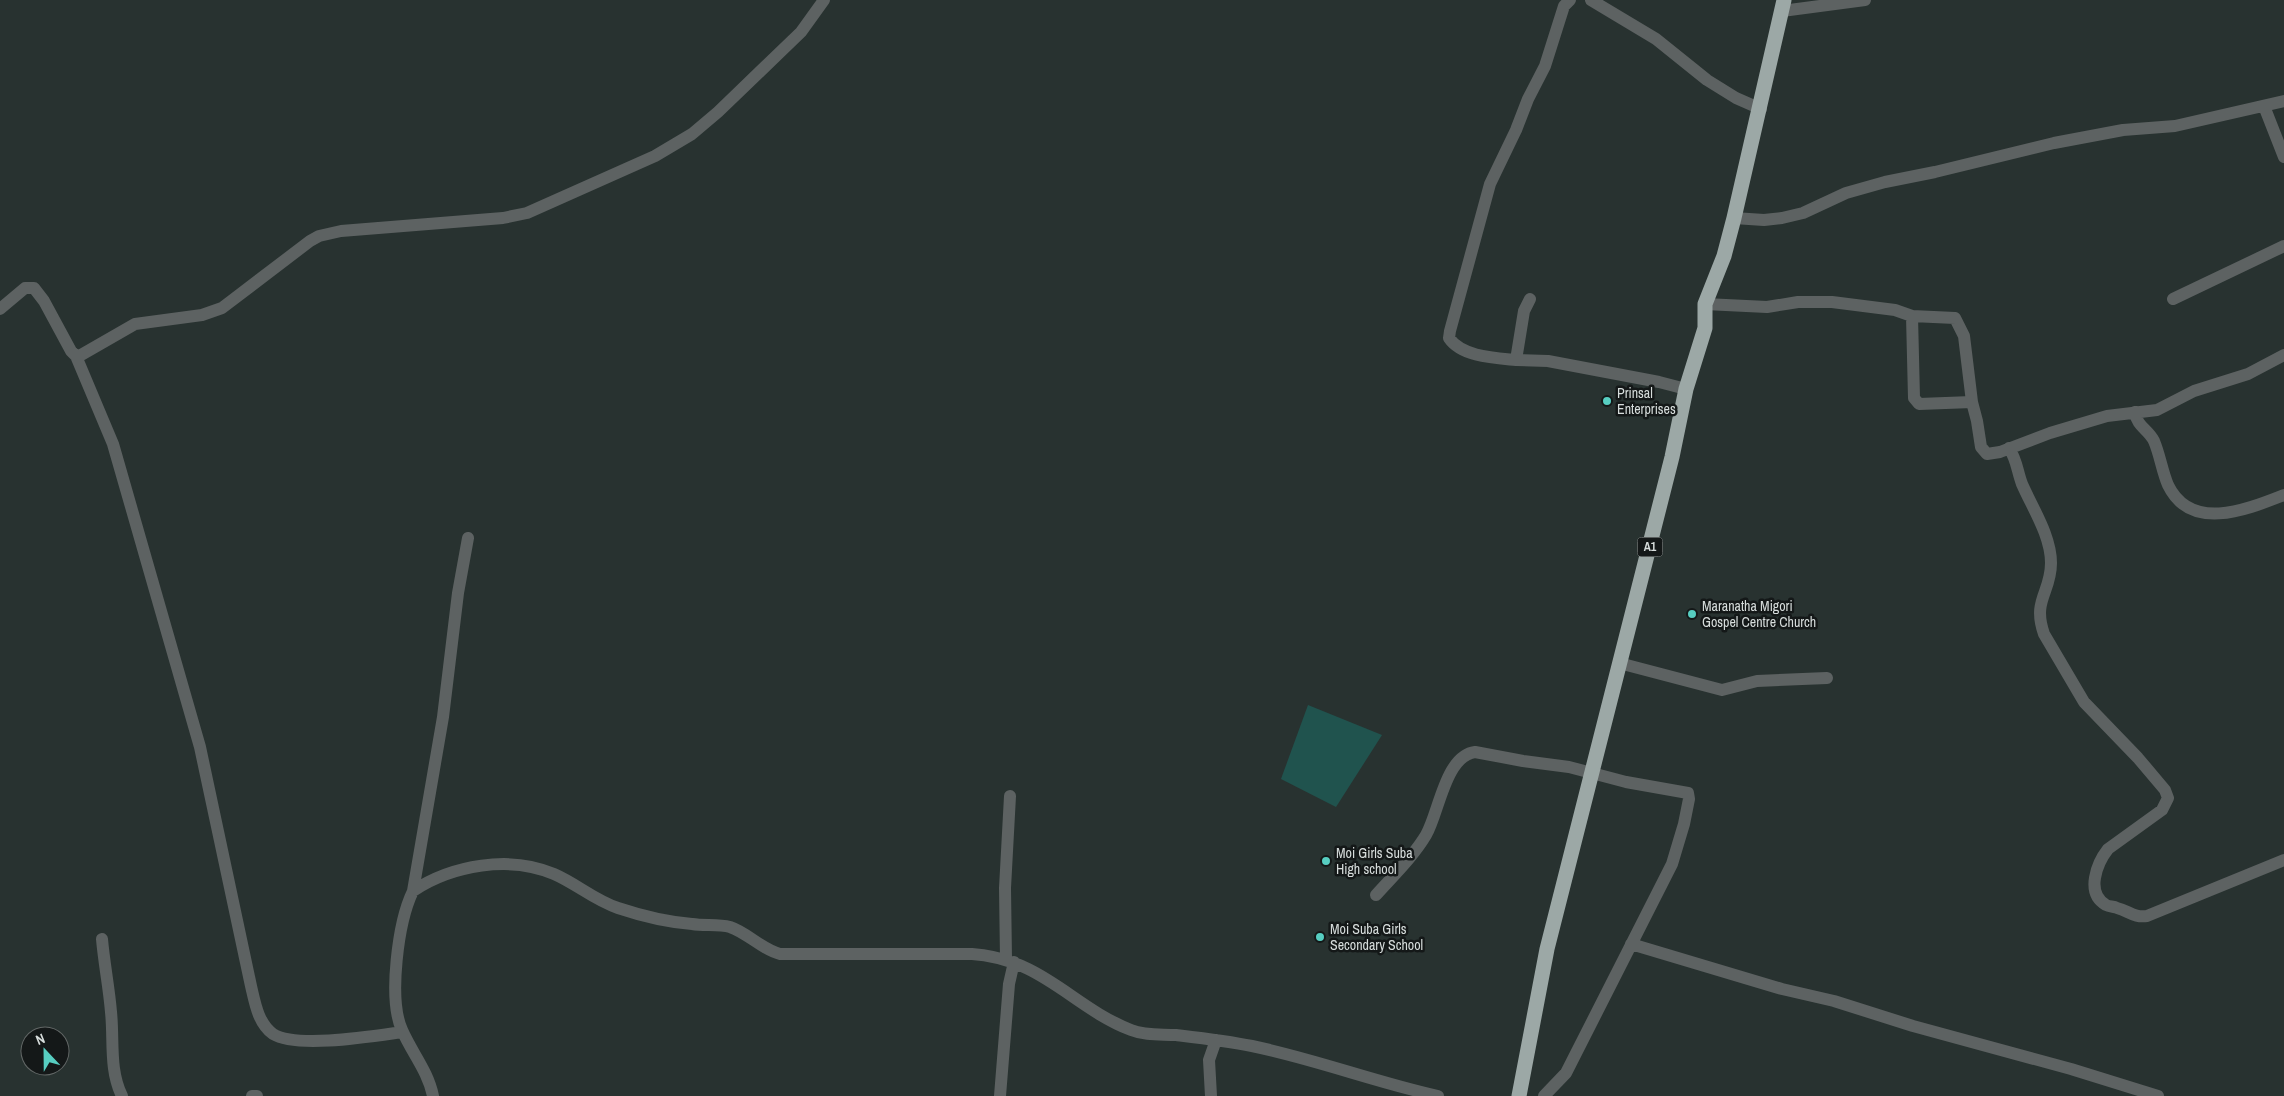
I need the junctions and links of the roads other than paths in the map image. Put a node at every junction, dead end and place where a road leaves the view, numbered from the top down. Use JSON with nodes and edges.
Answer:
{"nodes":[{"id":1,"x":824,"y":0,"type":"edge"},
{"id":2,"x":1570,"y":0,"type":"edge"},
{"id":3,"x":1591,"y":0,"type":"edge"},
{"id":4,"x":1865,"y":0,"type":"edge"},
{"id":5,"x":1783,"y":5,"type":"edge"},
{"id":6,"x":2284,"y":101,"type":"edge"},
{"id":7,"x":2264,"y":106,"type":"junction"},
{"id":8,"x":1761,"y":109,"type":"junction"},
{"id":9,"x":2284,"y":157,"type":"edge"},
{"id":10,"x":1734,"y":218,"type":"junction"},
{"id":11,"x":2284,"y":246,"type":"edge"},
{"id":12,"x":1530,"y":299,"type":"dead end"},
{"id":13,"x":2173,"y":299,"type":"dead end"},
{"id":14,"x":1705,"y":304,"type":"junction"},
{"id":15,"x":0,"y":309,"type":"edge"},
{"id":16,"x":1912,"y":316,"type":"junction"},
{"id":17,"x":2284,"y":355,"type":"edge"},
{"id":18,"x":76,"y":356,"type":"junction"},
{"id":19,"x":1516,"y":360,"type":"junction"},
{"id":20,"x":1686,"y":389,"type":"junction"},
{"id":21,"x":1972,"y":402,"type":"junction"},
{"id":22,"x":2135,"y":412,"type":"junction"},
{"id":23,"x":2009,"y":448,"type":"junction"},
{"id":24,"x":2284,"y":495,"type":"edge"},
{"id":25,"x":468,"y":538,"type":"dead end"},
{"id":26,"x":1619,"y":663,"type":"junction"},
{"id":27,"x":1827,"y":678,"type":"dead end"},
{"id":28,"x":1592,"y":772,"type":"junction"},
{"id":29,"x":1010,"y":796,"type":"dead end"},
{"id":30,"x":2284,"y":860,"type":"edge"},
{"id":31,"x":413,"y":891,"type":"junction"},
{"id":32,"x":1376,"y":895,"type":"dead end"},
{"id":33,"x":102,"y":939,"type":"dead end"},
{"id":34,"x":1631,"y":944,"type":"junction"},
{"id":35,"x":1010,"y":960,"type":"junction"},
{"id":36,"x":403,"y":1032,"type":"junction"},
{"id":37,"x":1216,"y":1040,"type":"junction"},
{"id":38,"x":122,"y":1096,"type":"edge"},
{"id":39,"x":252,"y":1096,"type":"edge"},
{"id":40,"x":257,"y":1096,"type":"edge"},
{"id":41,"x":433,"y":1096,"type":"edge"},
{"id":42,"x":1000,"y":1096,"type":"edge"},
{"id":43,"x":1211,"y":1096,"type":"edge"},
{"id":44,"x":1438,"y":1096,"type":"edge"},
{"id":45,"x":1519,"y":1096,"type":"edge"},
{"id":46,"x":1544,"y":1096,"type":"edge"},
{"id":47,"x":2158,"y":1096,"type":"edge"}],
"edges":[{"from":1,"to":18,"type":"street"},
{"from":2,"to":19,"type":"street"},
{"from":3,"to":8,"type":"street"},
{"from":4,"to":5,"type":"street"},
{"from":5,"to":8,"type":"highway","number":"A1"},
{"from":6,"to":7,"type":"street"},
{"from":7,"to":9,"type":"street"},
{"from":7,"to":10,"type":"street"},
{"from":8,"to":10,"type":"highway","number":"A1"},
{"from":10,"to":14,"type":"highway","number":"A1"},
{"from":11,"to":13,"type":"street"},
{"from":12,"to":19,"type":"street"},
{"from":14,"to":16,"type":"street"},
{"from":14,"to":20,"type":"highway","number":"A1"},
{"from":15,"to":18,"type":"street"},
{"from":16,"to":21,"type":"street"},
{"from":16,"to":21,"type":"street"},
{"from":17,"to":22,"type":"street"},
{"from":18,"to":36,"type":"street"},
{"from":19,"to":20,"type":"street"},
{"from":20,"to":26,"type":"highway","number":"A1"},
{"from":21,"to":23,"type":"street"},
{"from":22,"to":23,"type":"street"},
{"from":22,"to":24,"type":"street"},
{"from":23,"to":30,"type":"street"},
{"from":25,"to":31,"type":"street"},
{"from":26,"to":27,"type":"street"},
{"from":26,"to":28,"type":"highway","number":"A1"},
{"from":28,"to":32,"type":"street"},
{"from":28,"to":34,"type":"street"},
{"from":28,"to":45,"type":"highway","number":"A1"},
{"from":29,"to":35,"type":"street"},
{"from":31,"to":35,"type":"street"},
{"from":31,"to":36,"type":"street"},
{"from":33,"to":38,"type":"street"},
{"from":34,"to":46,"type":"street"},
{"from":34,"to":47,"type":"street"},
{"from":35,"to":37,"type":"street"},
{"from":35,"to":42,"type":"street"},
{"from":36,"to":41,"type":"street"},
{"from":37,"to":43,"type":"street"},
{"from":37,"to":44,"type":"street"},
{"from":39,"to":40,"type":"street"}]}
